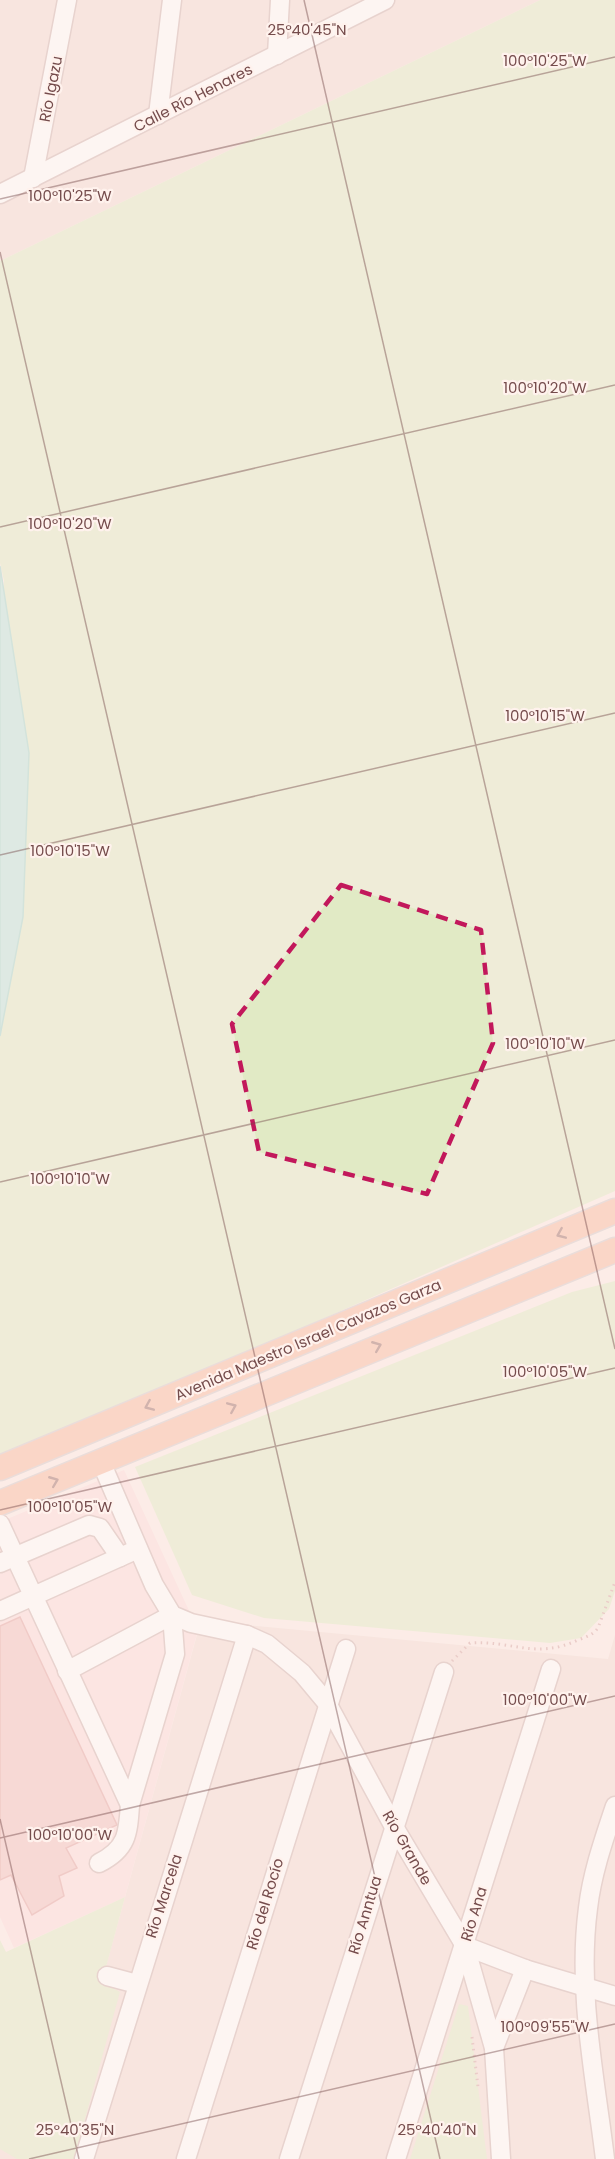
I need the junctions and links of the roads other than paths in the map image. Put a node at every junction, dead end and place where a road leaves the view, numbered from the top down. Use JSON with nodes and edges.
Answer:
{"nodes":[{"id":1,"x":67,"y":0,"type":"edge"},
{"id":2,"x":172,"y":0,"type":"edge"},
{"id":3,"x":280,"y":0,"type":"edge"},
{"id":4,"x":385,"y":0,"type":"edge"},
{"id":5,"x":277,"y":55,"type":"junction"},
{"id":6,"x":158,"y":115,"type":"junction"},
{"id":7,"x":33,"y":178,"type":"junction"},
{"id":8,"x":0,"y":194,"type":"edge"},
{"id":9,"x":615,"y":1211,"type":"edge"},
{"id":10,"x":615,"y":1250,"type":"edge"},
{"id":11,"x":352,"y":1322,"type":"junction"},
{"id":12,"x":304,"y":1377,"type":"junction"},
{"id":13,"x":101,"y":1462,"type":"junction"},
{"id":14,"x":0,"y":1468,"type":"edge"},
{"id":15,"x":0,"y":1503,"type":"edge"},
{"id":16,"x":0,"y":1524,"type":"edge"},
{"id":17,"x":138,"y":1549,"type":"junction"},
{"id":18,"x":120,"y":1557,"type":"junction"},
{"id":19,"x":7,"y":1559,"type":"edge"},
{"id":20,"x":33,"y":1596,"type":"junction"},
{"id":21,"x":0,"y":1611,"type":"edge"},
{"id":22,"x":172,"y":1615,"type":"junction"},
{"id":23,"x":247,"y":1635,"type":"junction"},
{"id":24,"x":346,"y":1649,"type":"dead end"},
{"id":25,"x":551,"y":1669,"type":"dead end"},
{"id":26,"x":67,"y":1671,"type":"junction"},
{"id":27,"x":444,"y":1672,"type":"road end"},
{"id":28,"x":327,"y":1703,"type":"junction"},
{"id":29,"x":130,"y":1805,"type":"junction"},
{"id":30,"x":615,"y":1806,"type":"edge"},
{"id":31,"x":393,"y":1825,"type":"junction"},
{"id":32,"x":99,"y":1863,"type":"dead end"},
{"id":33,"x":465,"y":1946,"type":"junction"},
{"id":34,"x":525,"y":1969,"type":"junction"},
{"id":35,"x":107,"y":1976,"type":"dead end"},
{"id":36,"x":137,"y":1984,"type":"junction"},
{"id":37,"x":584,"y":1987,"type":"junction"},
{"id":38,"x":615,"y":1996,"type":"edge"},
{"id":39,"x":494,"y":2048,"type":"junction"},
{"id":40,"x":84,"y":2159,"type":"edge"},
{"id":41,"x":186,"y":2159,"type":"edge"},
{"id":42,"x":289,"y":2159,"type":"edge"},
{"id":43,"x":396,"y":2159,"type":"edge"},
{"id":44,"x":501,"y":2159,"type":"edge"},
{"id":45,"x":605,"y":2159,"type":"edge"}],
"edges":[{"from":1,"to":7,"type":"street","name":"Río Igazu"},
{"from":2,"to":6,"type":"street"},
{"from":3,"to":5,"type":"street"},
{"from":4,"to":5,"type":"street","name":"Calle Río Henares"},
{"from":5,"to":6,"type":"street","name":"Calle Río Henares"},
{"from":6,"to":7,"type":"street","name":"Calle Río Henares"},
{"from":7,"to":8,"type":"street","name":"Calle Río Henares"},
{"from":9,"to":11,"type":"main road","name":"Avenida Maestro Israel Cavazos Garza","one_way":true},
{"from":12,"to":10,"type":"main road","one_way":true},
{"from":11,"to":12,"type":"main road"},
{"from":11,"to":14,"type":"main road","name":"Avenida Maestro Israel Cavazos Garza","one_way":true},
{"from":13,"to":12,"type":"main road","one_way":true},
{"from":15,"to":13,"type":"main road","one_way":true},
{"from":13,"to":17,"type":"street"},
{"from":16,"to":19,"type":"street"},
{"from":17,"to":18,"type":"street"},
{"from":17,"to":22,"type":"street"},
{"from":18,"to":19,"type":"street"},
{"from":18,"to":20,"type":"street"},
{"from":19,"to":20,"type":"street"},
{"from":20,"to":21,"type":"street"},
{"from":20,"to":26,"type":"street"},
{"from":22,"to":23,"type":"street","name":"Río Grande"},
{"from":22,"to":26,"type":"street"},
{"from":22,"to":29,"type":"street"},
{"from":23,"to":28,"type":"street","name":"Río Grande"},
{"from":23,"to":36,"type":"street","name":"Río Marcela"},
{"from":24,"to":28,"type":"street","name":"Río del Rocío"},
{"from":25,"to":33,"type":"street","name":"Río Ana"},
{"from":26,"to":29,"type":"street"},
{"from":27,"to":31,"type":"street","name":"Río Anntua"},
{"from":28,"to":31,"type":"street","name":"Río Grande"},
{"from":28,"to":41,"type":"street","name":"Río del Rocío"},
{"from":29,"to":32,"type":"street"},
{"from":30,"to":37,"type":"street"},
{"from":31,"to":33,"type":"street","name":"Río Grande"},
{"from":31,"to":42,"type":"street","name":"Río Anntua"},
{"from":33,"to":34,"type":"street"},
{"from":33,"to":39,"type":"street","name":"Río Grande"},
{"from":33,"to":43,"type":"street","name":"Río Ana"},
{"from":34,"to":37,"type":"street"},
{"from":34,"to":39,"type":"street"},
{"from":35,"to":36,"type":"street"},
{"from":36,"to":40,"type":"street","name":"Río Marcela"},
{"from":37,"to":38,"type":"street"},
{"from":37,"to":45,"type":"street"},
{"from":39,"to":44,"type":"street"}]}
